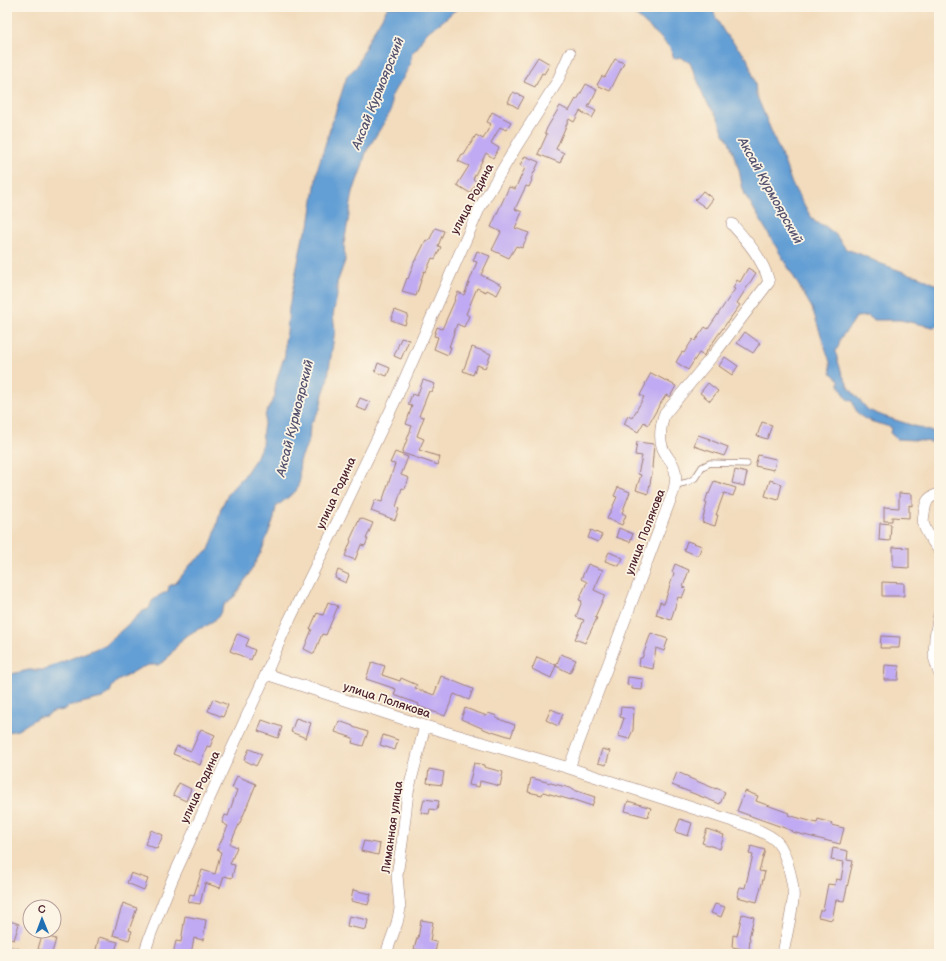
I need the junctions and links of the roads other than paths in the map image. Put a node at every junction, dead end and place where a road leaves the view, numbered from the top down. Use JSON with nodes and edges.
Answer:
{"nodes":[{"id":1,"x":570,"y":53,"type":"dead end"},
{"id":2,"x":732,"y":224,"type":"dead end"},
{"id":3,"x":747,"y":464,"type":"dead end"},
{"id":4,"x":676,"y":485,"type":"junction"},
{"id":5,"x":939,"y":494,"type":"edge"},
{"id":6,"x":939,"y":550,"type":"edge"},
{"id":7,"x":939,"y":614,"type":"edge"},
{"id":8,"x":939,"y":673,"type":"edge"},
{"id":9,"x":266,"y":674,"type":"junction"},
{"id":10,"x":425,"y":726,"type":"junction"},
{"id":11,"x":569,"y":768,"type":"junction"},
{"id":12,"x":7,"y":951,"type":"edge"},
{"id":13,"x":17,"y":954,"type":"edge"},
{"id":14,"x":144,"y":954,"type":"edge"},
{"id":15,"x":387,"y":954,"type":"edge"},
{"id":16,"x":783,"y":954,"type":"edge"}],
"edges":[{"from":1,"to":9,"type":"street","name":"улица Родина"},
{"from":2,"to":4,"type":"street","name":"улица Полякова"},
{"from":3,"to":4,"type":"lane"},
{"from":4,"to":11,"type":"street","name":"улица Полякова"},
{"from":5,"to":6,"type":"street"},
{"from":7,"to":8,"type":"street"},
{"from":9,"to":10,"type":"street","name":"улица Полякова"},
{"from":9,"to":14,"type":"street","name":"улица Родина"},
{"from":10,"to":11,"type":"street","name":"улица Полякова"},
{"from":10,"to":15,"type":"street","name":"Лиманная улица"},
{"from":11,"to":16,"type":"street","name":"улица Полякова"},
{"from":12,"to":13,"type":"street"}]}
